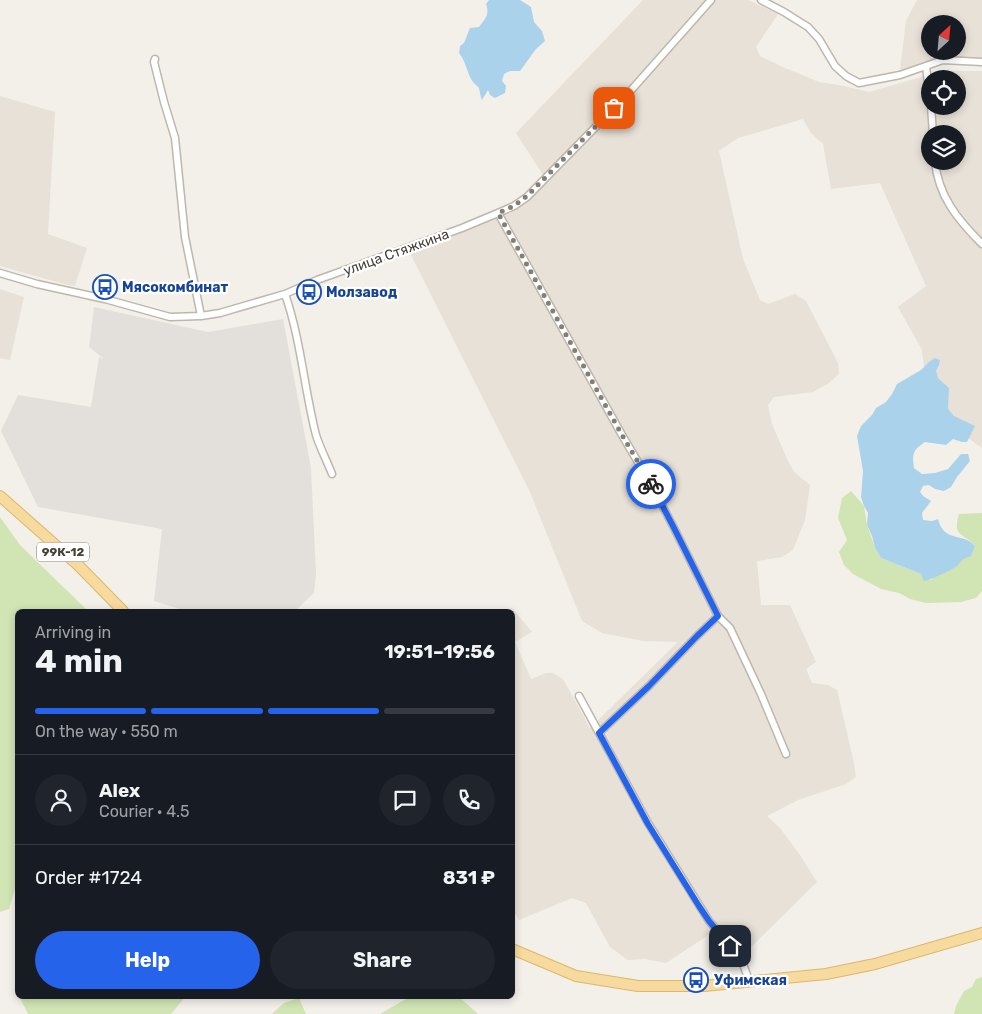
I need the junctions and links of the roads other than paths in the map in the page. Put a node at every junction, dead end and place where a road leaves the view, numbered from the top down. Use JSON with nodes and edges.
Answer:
{"nodes":[{"id":1,"x":711,"y":0,"type":"edge"},
{"id":2,"x":761,"y":0,"type":"edge"},
{"id":3,"x":155,"y":59,"type":"dead end"},
{"id":4,"x":982,"y":62,"type":"edge"},
{"id":5,"x":926,"y":66,"type":"junction"},
{"id":6,"x":926,"y":70,"type":"edge"},
{"id":7,"x":937,"y":170,"type":"edge"},
{"id":8,"x":498,"y":213,"type":"junction"},
{"id":9,"x":982,"y":244,"type":"edge"},
{"id":10,"x":0,"y":272,"type":"edge"},
{"id":11,"x":285,"y":294,"type":"junction"},
{"id":12,"x":200,"y":316,"type":"junction"},
{"id":13,"x":332,"y":474,"type":"dead end"},
{"id":14,"x":0,"y":496,"type":"edge"},
{"id":15,"x":121,"y":609,"type":"edge"},
{"id":16,"x":718,"y":616,"type":"junction"},
{"id":17,"x":579,"y":696,"type":"dead end"},
{"id":18,"x":599,"y":733,"type":"junction"},
{"id":19,"x":786,"y":754,"type":"dead end"},
{"id":20,"x":982,"y":933,"type":"edge"},
{"id":21,"x":515,"y":950,"type":"edge"},
{"id":22,"x":749,"y":981,"type":"junction"}],
"edges":[{"from":1,"to":8,"type":"street","name":"улица Стяжкина"},
{"from":2,"to":5,"type":"street"},
{"from":3,"to":12,"type":"street"},
{"from":4,"to":5,"type":"street"},
{"from":5,"to":6,"type":"street"},
{"from":7,"to":9,"type":"street"},
{"from":8,"to":11,"type":"street","name":"улица Стяжкина"},
{"from":8,"to":16,"type":"street"},
{"from":10,"to":12,"type":"street","name":"улица Стяжкина"},
{"from":11,"to":12,"type":"street","name":"улица Стяжкина"},
{"from":11,"to":13,"type":"street"},
{"from":14,"to":15,"type":"main road","number":"99К-12"},
{"from":16,"to":18,"type":"street"},
{"from":16,"to":19,"type":"street"},
{"from":17,"to":18,"type":"street"},
{"from":18,"to":22,"type":"street"},
{"from":20,"to":22,"type":"main road"},
{"from":21,"to":22,"type":"main road"}]}
